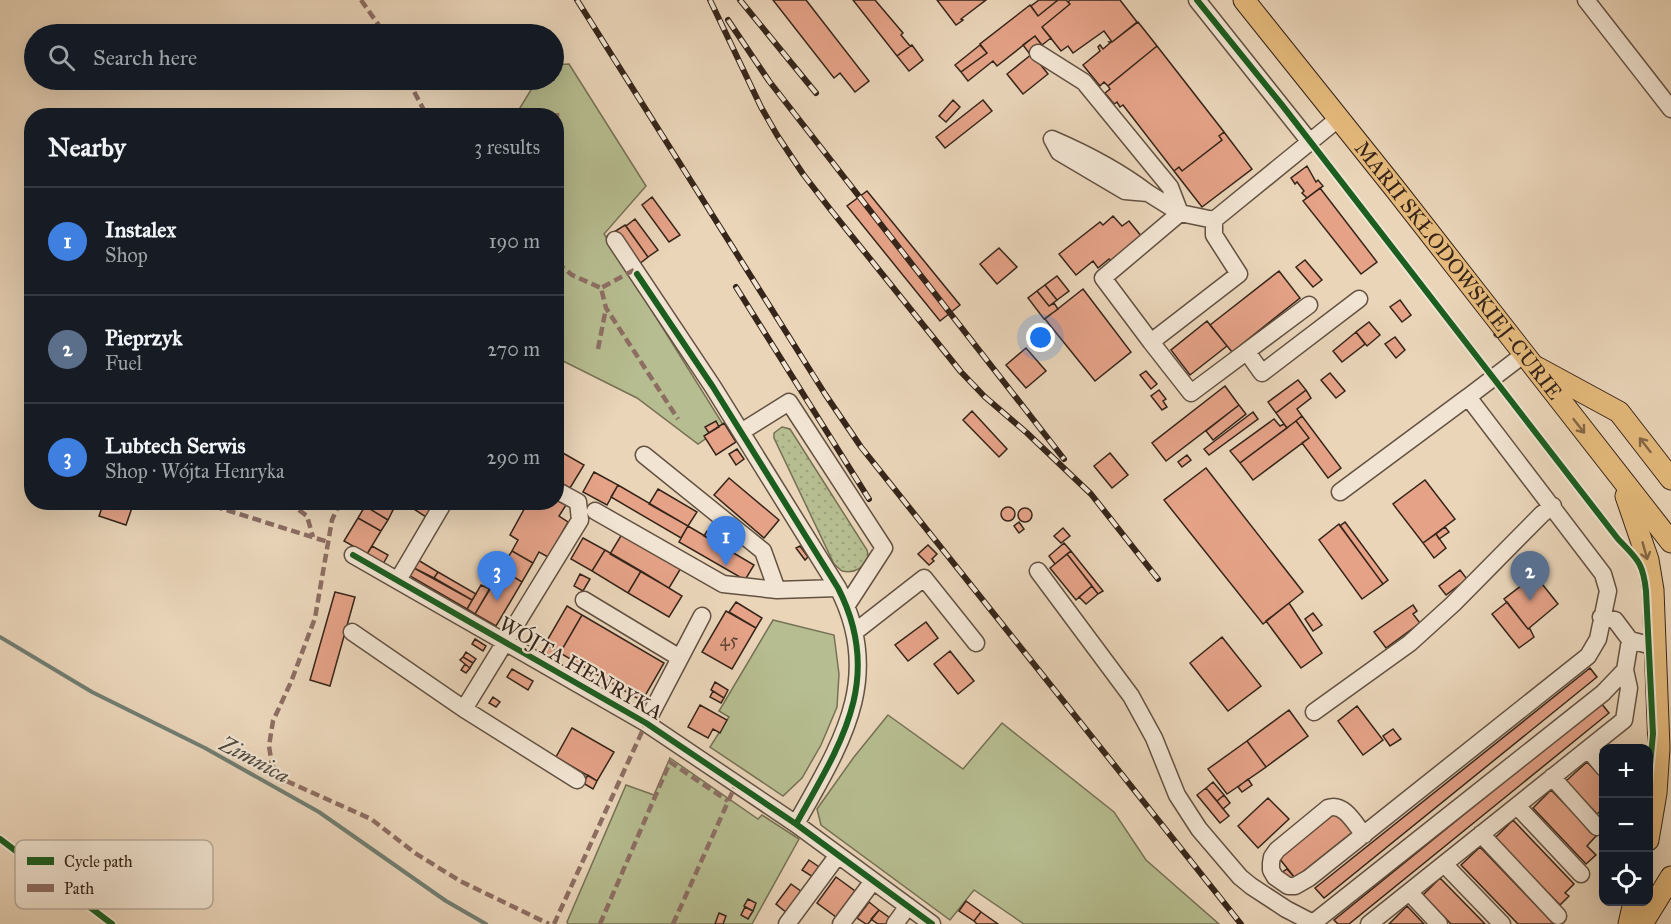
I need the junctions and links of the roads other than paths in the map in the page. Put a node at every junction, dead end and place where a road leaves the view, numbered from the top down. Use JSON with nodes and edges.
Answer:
{"nodes":[{"id":1,"x":1197,"y":0,"type":"edge"},
{"id":2,"x":1244,"y":0,"type":"edge"},
{"id":3,"x":1587,"y":0,"type":"edge"},
{"id":4,"x":1038,"y":53,"type":"dead end"},
{"id":5,"x":1671,"y":109,"type":"edge"},
{"id":6,"x":1338,"y":119,"type":"junction"},
{"id":7,"x":1310,"y":142,"type":"junction"},
{"id":8,"x":1148,"y":193,"type":"junction"},
{"id":9,"x":1180,"y":213,"type":"junction"},
{"id":10,"x":1214,"y":220,"type":"junction"},
{"id":11,"x":615,"y":240,"type":"dead end"},
{"id":12,"x":1359,"y":299,"type":"dead end"},
{"id":13,"x":1309,"y":305,"type":"dead end"},
{"id":14,"x":1151,"y":342,"type":"junction"},
{"id":15,"x":1247,"y":352,"type":"junction"},
{"id":16,"x":1527,"y":359,"type":"junction"},
{"id":17,"x":1468,"y":397,"type":"junction"},
{"id":18,"x":741,"y":432,"type":"junction"},
{"id":19,"x":644,"y":454,"type":"dead end"},
{"id":20,"x":1618,"y":476,"type":"junction"},
{"id":21,"x":1671,"y":478,"type":"edge"},
{"id":22,"x":1340,"y":492,"type":"dead end"},
{"id":23,"x":564,"y":494,"type":"edge"},
{"id":24,"x":1553,"y":506,"type":"junction"},
{"id":25,"x":439,"y":510,"type":"edge"},
{"id":26,"x":595,"y":511,"type":"dead end"},
{"id":27,"x":1671,"y":542,"type":"edge"},
{"id":28,"x":353,"y":555,"type":"dead end"},
{"id":29,"x":1038,"y":571,"type":"dead end"},
{"id":30,"x":398,"y":580,"type":"junction"},
{"id":31,"x":838,"y":588,"type":"junction"},
{"id":32,"x":777,"y":590,"type":"junction"},
{"id":33,"x":584,"y":600,"type":"dead end"},
{"id":34,"x":847,"y":605,"type":"junction"},
{"id":35,"x":702,"y":616,"type":"dead end"},
{"id":36,"x":1601,"y":617,"type":"junction"},
{"id":37,"x":856,"y":631,"type":"junction"},
{"id":38,"x":352,"y":632,"type":"dead end"},
{"id":39,"x":1629,"y":640,"type":"junction"},
{"id":40,"x":505,"y":642,"type":"junction"},
{"id":41,"x":976,"y":643,"type":"dead end"},
{"id":42,"x":1656,"y":647,"type":"junction"},
{"id":43,"x":680,"y":658,"type":"junction"},
{"id":44,"x":1625,"y":670,"type":"junction"},
{"id":45,"x":464,"y":709,"type":"junction"},
{"id":46,"x":1314,"y":712,"type":"dead end"},
{"id":47,"x":646,"y":723,"type":"junction"},
{"id":48,"x":1588,"y":749,"type":"junction"},
{"id":49,"x":1599,"y":762,"type":"edge"},
{"id":50,"x":1552,"y":777,"type":"junction"},
{"id":51,"x":578,"y":780,"type":"dead end"},
{"id":52,"x":1517,"y":806,"type":"junction"},
{"id":53,"x":1653,"y":813,"type":"edge"},
{"id":54,"x":796,"y":824,"type":"junction"},
{"id":55,"x":1597,"y":827,"type":"dead end"},
{"id":56,"x":1481,"y":834,"type":"junction"},
{"id":57,"x":1364,"y":835,"type":"junction"},
{"id":58,"x":838,"y":855,"type":"junction"},
{"id":59,"x":1444,"y":864,"type":"junction"},
{"id":60,"x":1581,"y":874,"type":"dead end"},
{"id":61,"x":1671,"y":877,"type":"edge"},
{"id":62,"x":873,"y":881,"type":"junction"},
{"id":63,"x":1409,"y":892,"type":"junction"},
{"id":64,"x":908,"y":906,"type":"junction"},
{"id":65,"x":1633,"y":906,"type":"edge"},
{"id":66,"x":1671,"y":907,"type":"edge"},
{"id":67,"x":1558,"y":916,"type":"dead end"},
{"id":68,"x":1371,"y":923,"type":"edge"},
{"id":69,"x":787,"y":924,"type":"edge"},
{"id":70,"x":841,"y":924,"type":"edge"},
{"id":71,"x":895,"y":924,"type":"edge"},
{"id":72,"x":932,"y":924,"type":"edge"},
{"id":73,"x":1439,"y":924,"type":"edge"},
{"id":74,"x":1502,"y":924,"type":"edge"},
{"id":75,"x":1629,"y":924,"type":"edge"},
{"id":76,"x":1642,"y":924,"type":"edge"},
{"id":77,"x":1650,"y":924,"type":"edge"}],
"edges":[{"from":1,"to":7,"type":"street"},
{"from":2,"to":6,"type":"main road","name":"MARII SKŁODOWSKIEJ-CURIE"},
{"from":3,"to":5,"type":"street"},
{"from":4,"to":9,"type":"street"},
{"from":6,"to":7,"type":"street"},
{"from":6,"to":16,"type":"main road","name":"MARII SKŁODOWSKIEJ-CURIE"},
{"from":7,"to":10,"type":"street"},
{"from":8,"to":8,"type":"street"},
{"from":8,"to":9,"type":"street"},
{"from":9,"to":10,"type":"street"},
{"from":9,"to":14,"type":"street"},
{"from":10,"to":14,"type":"street"},
{"from":11,"to":18,"type":"street"},
{"from":12,"to":15,"type":"street"},
{"from":13,"to":15,"type":"street"},
{"from":14,"to":15,"type":"street"},
{"from":16,"to":17,"type":"street"},
{"from":16,"to":20,"type":"main road","name":"MARII SKŁODOWSKIEJ-CURIE","one_way":true},
{"from":21,"to":16,"type":"main road","one_way":true},
{"from":17,"to":22,"type":"street"},
{"from":17,"to":24,"type":"street"},
{"from":18,"to":31,"type":"street"},
{"from":18,"to":34,"type":"street"},
{"from":19,"to":32,"type":"street"},
{"from":20,"to":27,"type":"main road","name":"MARII SKŁODOWSKIEJ-CURIE"},
{"from":20,"to":42,"type":"main road","one_way":true},
{"from":23,"to":40,"type":"street"},
{"from":24,"to":36,"type":"street"},
{"from":24,"to":46,"type":"street"},
{"from":25,"to":30,"type":"street"},
{"from":26,"to":32,"type":"street"},
{"from":28,"to":30,"type":"street","name":"WÓJTA HENRYKA"},
{"from":29,"to":44,"type":"street"},
{"from":30,"to":40,"type":"street","name":"WÓJTA HENRYKA"},
{"from":31,"to":32,"type":"street"},
{"from":31,"to":34,"type":"street"},
{"from":33,"to":43,"type":"street"},
{"from":34,"to":37,"type":"street"},
{"from":35,"to":43,"type":"street"},
{"from":36,"to":39,"type":"street"},
{"from":36,"to":57,"type":"street"},
{"from":37,"to":41,"type":"street"},
{"from":37,"to":54,"type":"street"},
{"from":38,"to":45,"type":"street"},
{"from":39,"to":42,"type":"street"},
{"from":39,"to":44,"type":"street"},
{"from":40,"to":45,"type":"street"},
{"from":40,"to":47,"type":"street","name":"WÓJTA HENRYKA"},
{"from":42,"to":53,"type":"main road"},
{"from":43,"to":47,"type":"street"},
{"from":44,"to":48,"type":"street"},
{"from":45,"to":51,"type":"street"},
{"from":47,"to":54,"type":"street","name":"WÓJTA HENRYKA"},
{"from":48,"to":49,"type":"street"},
{"from":48,"to":50,"type":"street"},
{"from":50,"to":52,"type":"street"},
{"from":50,"to":55,"type":"street"},
{"from":52,"to":56,"type":"street"},
{"from":52,"to":60,"type":"street"},
{"from":54,"to":58,"type":"street","name":"WÓJTA HENRYKA"},
{"from":56,"to":59,"type":"street"},
{"from":56,"to":67,"type":"street"},
{"from":57,"to":57,"type":"street"},
{"from":58,"to":62,"type":"street","name":"WÓJTA HENRYKA"},
{"from":58,"to":69,"type":"street"},
{"from":59,"to":63,"type":"street"},
{"from":59,"to":74,"type":"street"},
{"from":61,"to":76,"type":"main road"},
{"from":62,"to":64,"type":"street","name":"WÓJTA HENRYKA"},
{"from":62,"to":70,"type":"street"},
{"from":63,"to":68,"type":"street"},
{"from":63,"to":73,"type":"street"},
{"from":64,"to":71,"type":"street"},
{"from":64,"to":72,"type":"street","name":"WÓJTA HENRYKA"},
{"from":65,"to":75,"type":"main road"},
{"from":66,"to":77,"type":"main road"}]}
